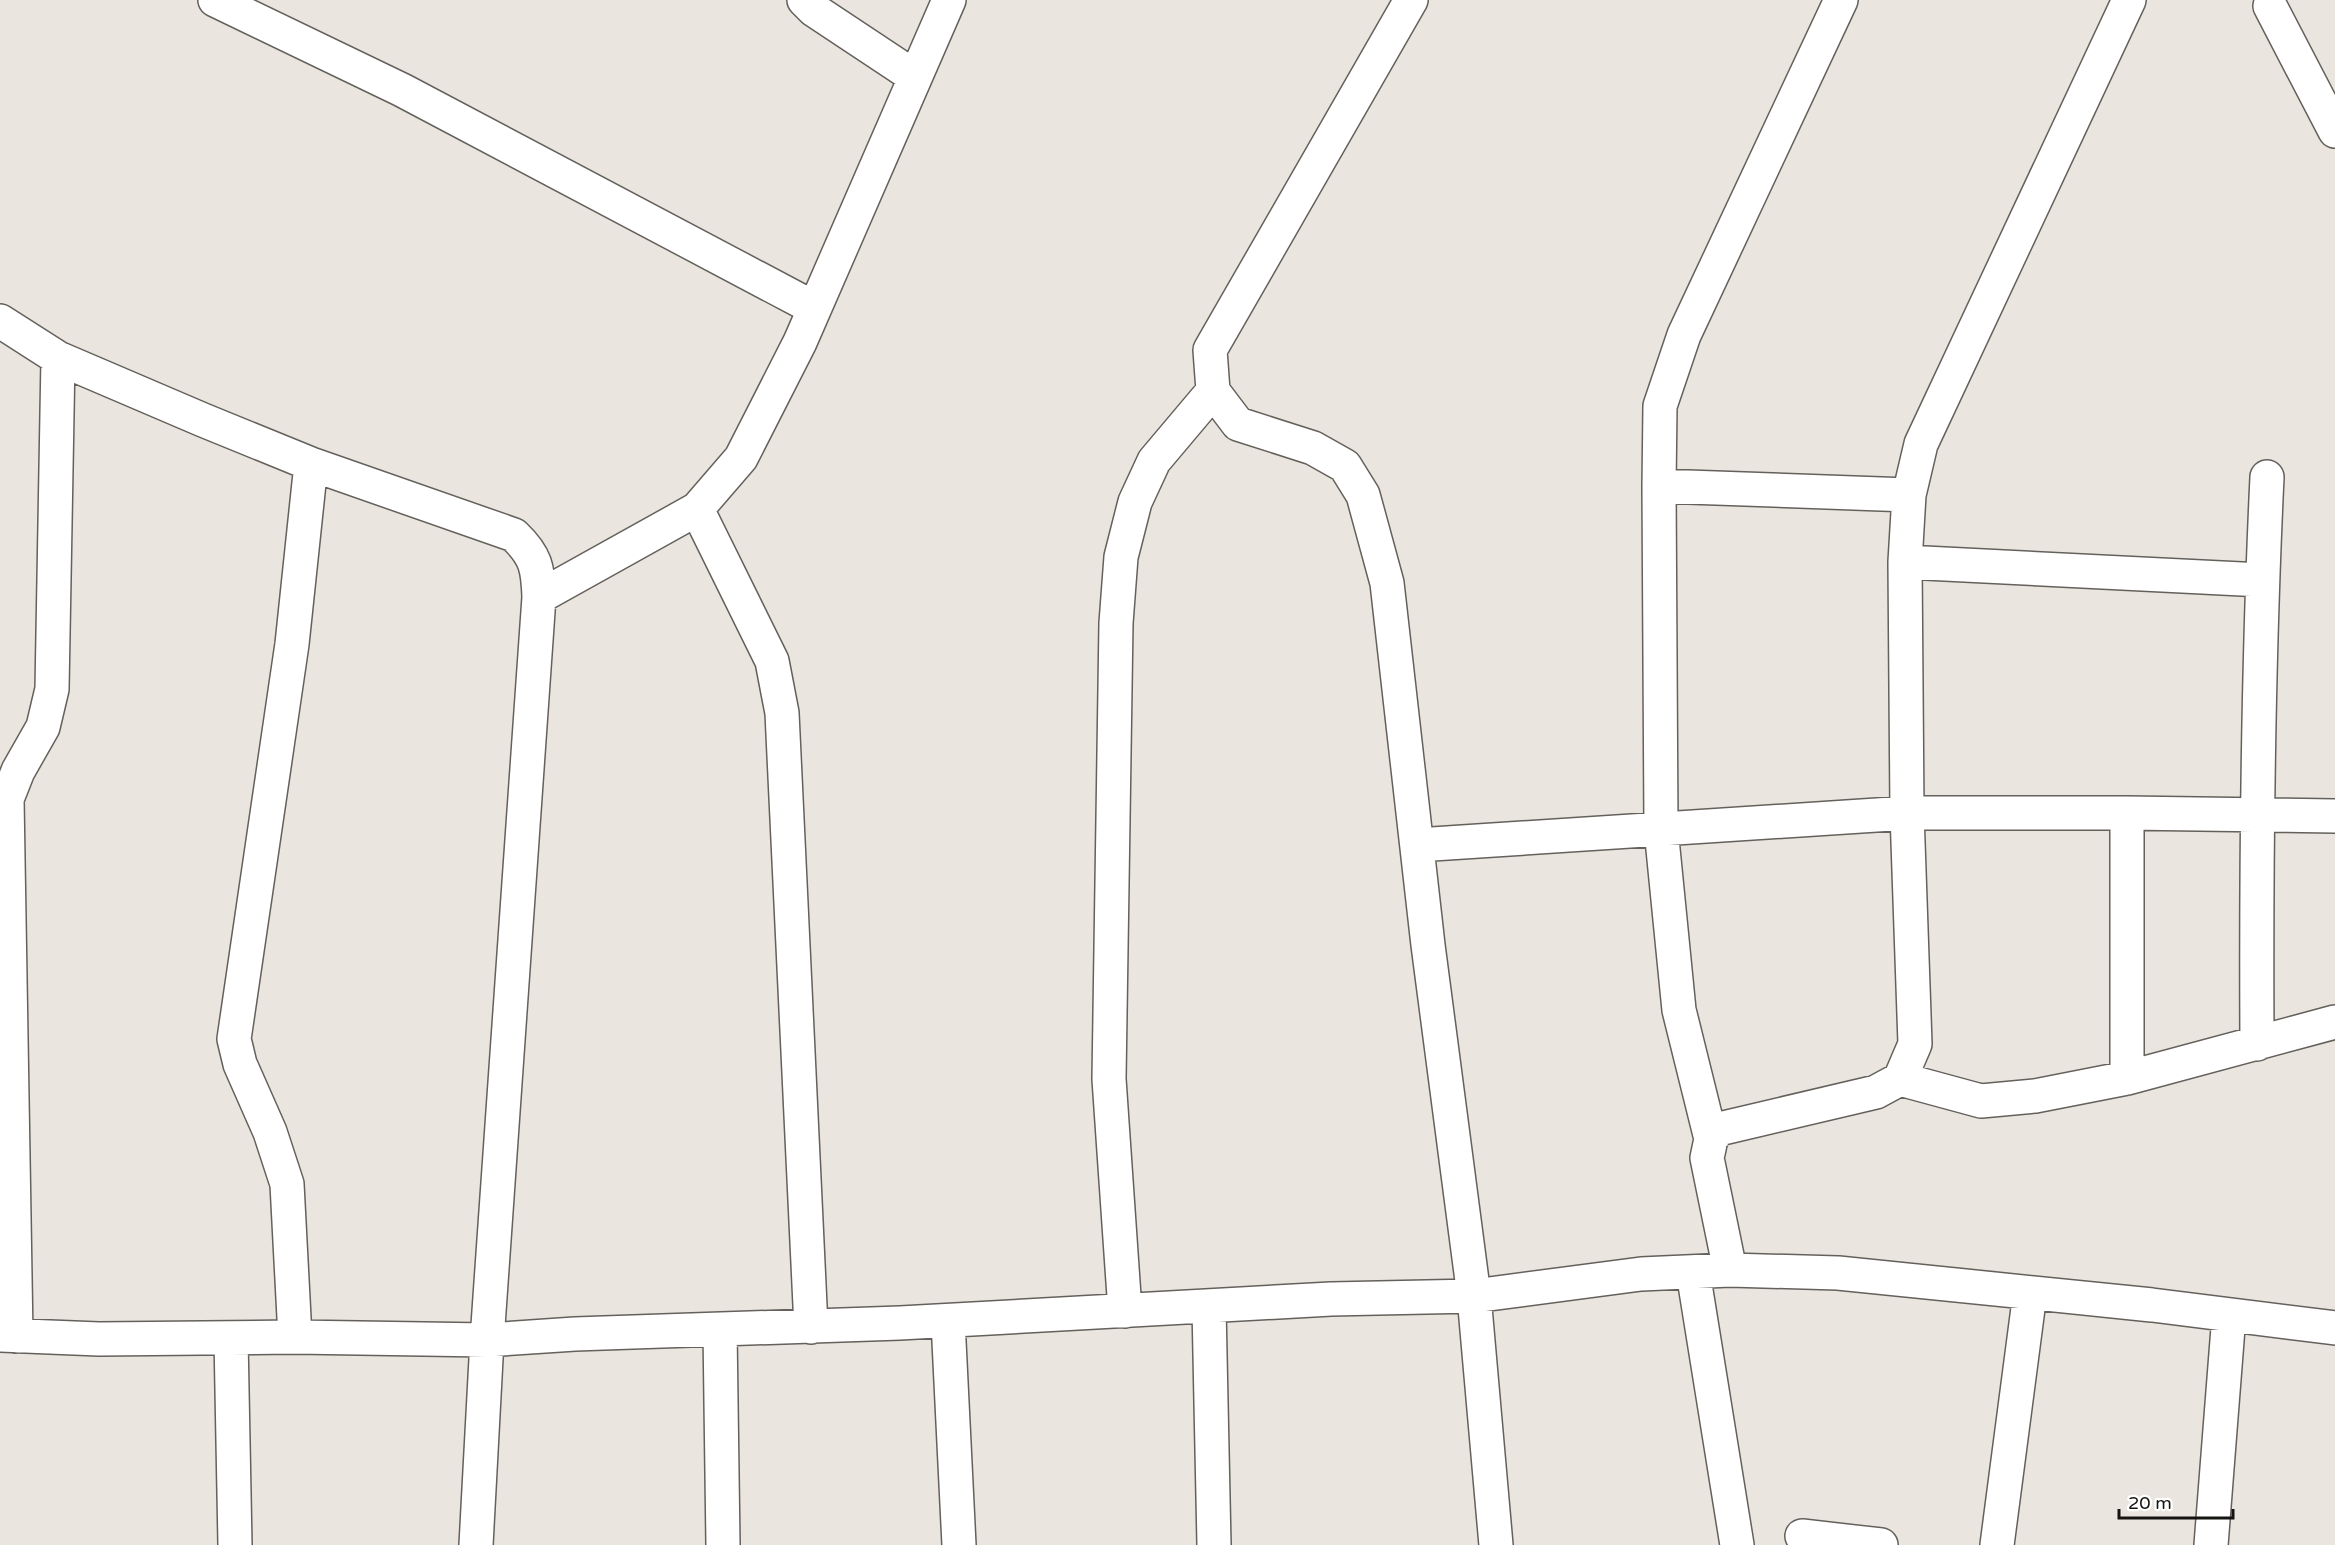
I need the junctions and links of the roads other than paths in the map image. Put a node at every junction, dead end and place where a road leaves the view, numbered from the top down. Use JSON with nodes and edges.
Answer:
{"nodes":[{"id":1,"x":215,"y":0,"type":"edge"},
{"id":2,"x":804,"y":0,"type":"edge"},
{"id":3,"x":949,"y":0,"type":"edge"},
{"id":4,"x":1411,"y":0,"type":"edge"},
{"id":5,"x":1841,"y":0,"type":"edge"},
{"id":6,"x":2130,"y":0,"type":"edge"},
{"id":7,"x":2270,"y":6,"type":"dead end"},
{"id":8,"x":915,"y":77,"type":"junction"},
{"id":9,"x":2335,"y":131,"type":"edge"},
{"id":10,"x":814,"y":308,"type":"junction"},
{"id":11,"x":0,"y":321,"type":"edge"},
{"id":12,"x":58,"y":358,"type":"junction"},
{"id":13,"x":1213,"y":391,"type":"junction"},
{"id":14,"x":311,"y":464,"type":"junction"},
{"id":15,"x":2267,"y":477,"type":"dead end"},
{"id":16,"x":1659,"y":486,"type":"junction"},
{"id":17,"x":1909,"y":495,"type":"junction"},
{"id":18,"x":697,"y":509,"type":"junction"},
{"id":19,"x":1905,"y":562,"type":"junction"},
{"id":20,"x":2262,"y":580,"type":"junction"},
{"id":21,"x":539,"y":597,"type":"junction"},
{"id":22,"x":1908,"y":813,"type":"junction"},
{"id":23,"x":2127,"y":813,"type":"junction"},
{"id":24,"x":2256,"y":814,"type":"junction"},
{"id":25,"x":2335,"y":816,"type":"edge"},
{"id":26,"x":1661,"y":829,"type":"junction"},
{"id":27,"x":1417,"y":845,"type":"junction"},
{"id":28,"x":2335,"y":1022,"type":"edge"},
{"id":29,"x":2257,"y":1044,"type":"junction"},
{"id":30,"x":2127,"y":1078,"type":"junction"},
{"id":31,"x":1900,"y":1079,"type":"junction"},
{"id":32,"x":1711,"y":1139,"type":"junction"},
{"id":33,"x":1730,"y":1270,"type":"junction"},
{"id":34,"x":1693,"y":1272,"type":"junction"},
{"id":35,"x":2030,"y":1293,"type":"junction"},
{"id":36,"x":1474,"y":1296,"type":"junction"},
{"id":37,"x":1209,"y":1307,"type":"junction"},
{"id":38,"x":1125,"y":1311,"type":"junction"},
{"id":39,"x":2229,"y":1315,"type":"junction"},
{"id":40,"x":948,"y":1321,"type":"junction"},
{"id":41,"x":811,"y":1327,"type":"junction"},
{"id":42,"x":2335,"y":1328,"type":"edge"},
{"id":43,"x":720,"y":1330,"type":"junction"},
{"id":44,"x":8,"y":1336,"type":"edge"},
{"id":45,"x":295,"y":1337,"type":"junction"},
{"id":46,"x":231,"y":1338,"type":"junction"},
{"id":47,"x":487,"y":1340,"type":"junction"},
{"id":48,"x":1802,"y":1536,"type":"dead end"},
{"id":49,"x":235,"y":1545,"type":"edge"},
{"id":50,"x":476,"y":1545,"type":"edge"},
{"id":51,"x":723,"y":1545,"type":"edge"},
{"id":52,"x":959,"y":1545,"type":"edge"},
{"id":53,"x":1214,"y":1545,"type":"edge"},
{"id":54,"x":1496,"y":1545,"type":"edge"},
{"id":55,"x":1737,"y":1545,"type":"edge"},
{"id":56,"x":1881,"y":1545,"type":"edge"},
{"id":57,"x":1997,"y":1545,"type":"edge"},
{"id":58,"x":2211,"y":1545,"type":"edge"}],
"edges":[{"from":1,"to":10,"type":"street"},
{"from":2,"to":8,"type":"street"},
{"from":3,"to":8,"type":"street"},
{"from":4,"to":13,"type":"street"},
{"from":5,"to":16,"type":"street"},
{"from":6,"to":17,"type":"street"},
{"from":7,"to":9,"type":"street"},
{"from":8,"to":10,"type":"street"},
{"from":10,"to":18,"type":"street"},
{"from":11,"to":12,"type":"street"},
{"from":12,"to":14,"type":"street"},
{"from":12,"to":44,"type":"street"},
{"from":13,"to":27,"type":"street"},
{"from":13,"to":38,"type":"street"},
{"from":14,"to":21,"type":"street"},
{"from":14,"to":45,"type":"street"},
{"from":15,"to":20,"type":"street"},
{"from":16,"to":17,"type":"street"},
{"from":16,"to":26,"type":"street"},
{"from":17,"to":19,"type":"street"},
{"from":18,"to":21,"type":"street"},
{"from":18,"to":41,"type":"street"},
{"from":19,"to":20,"type":"street"},
{"from":19,"to":22,"type":"street"},
{"from":20,"to":24,"type":"street"},
{"from":21,"to":47,"type":"street"},
{"from":22,"to":23,"type":"street"},
{"from":22,"to":26,"type":"street"},
{"from":22,"to":31,"type":"street"},
{"from":23,"to":24,"type":"street"},
{"from":23,"to":30,"type":"street"},
{"from":24,"to":25,"type":"street"},
{"from":24,"to":29,"type":"street"},
{"from":26,"to":27,"type":"street"},
{"from":26,"to":32,"type":"street"},
{"from":27,"to":36,"type":"street"},
{"from":28,"to":29,"type":"street"},
{"from":29,"to":30,"type":"street"},
{"from":30,"to":31,"type":"street"},
{"from":31,"to":32,"type":"street"},
{"from":32,"to":33,"type":"street"},
{"from":33,"to":34,"type":"street"},
{"from":33,"to":35,"type":"street"},
{"from":34,"to":36,"type":"street"},
{"from":34,"to":55,"type":"street"},
{"from":35,"to":39,"type":"street"},
{"from":35,"to":57,"type":"street"},
{"from":36,"to":37,"type":"street"},
{"from":36,"to":54,"type":"street"},
{"from":37,"to":38,"type":"street"},
{"from":37,"to":53,"type":"street"},
{"from":38,"to":40,"type":"street"},
{"from":39,"to":42,"type":"street"},
{"from":39,"to":58,"type":"street"},
{"from":40,"to":41,"type":"street"},
{"from":40,"to":52,"type":"street"},
{"from":41,"to":43,"type":"street"},
{"from":43,"to":47,"type":"street"},
{"from":43,"to":51,"type":"street"},
{"from":44,"to":46,"type":"street"},
{"from":45,"to":46,"type":"street"},
{"from":45,"to":47,"type":"street"},
{"from":46,"to":49,"type":"street"},
{"from":47,"to":50,"type":"street"},
{"from":48,"to":56,"type":"street"}]}
